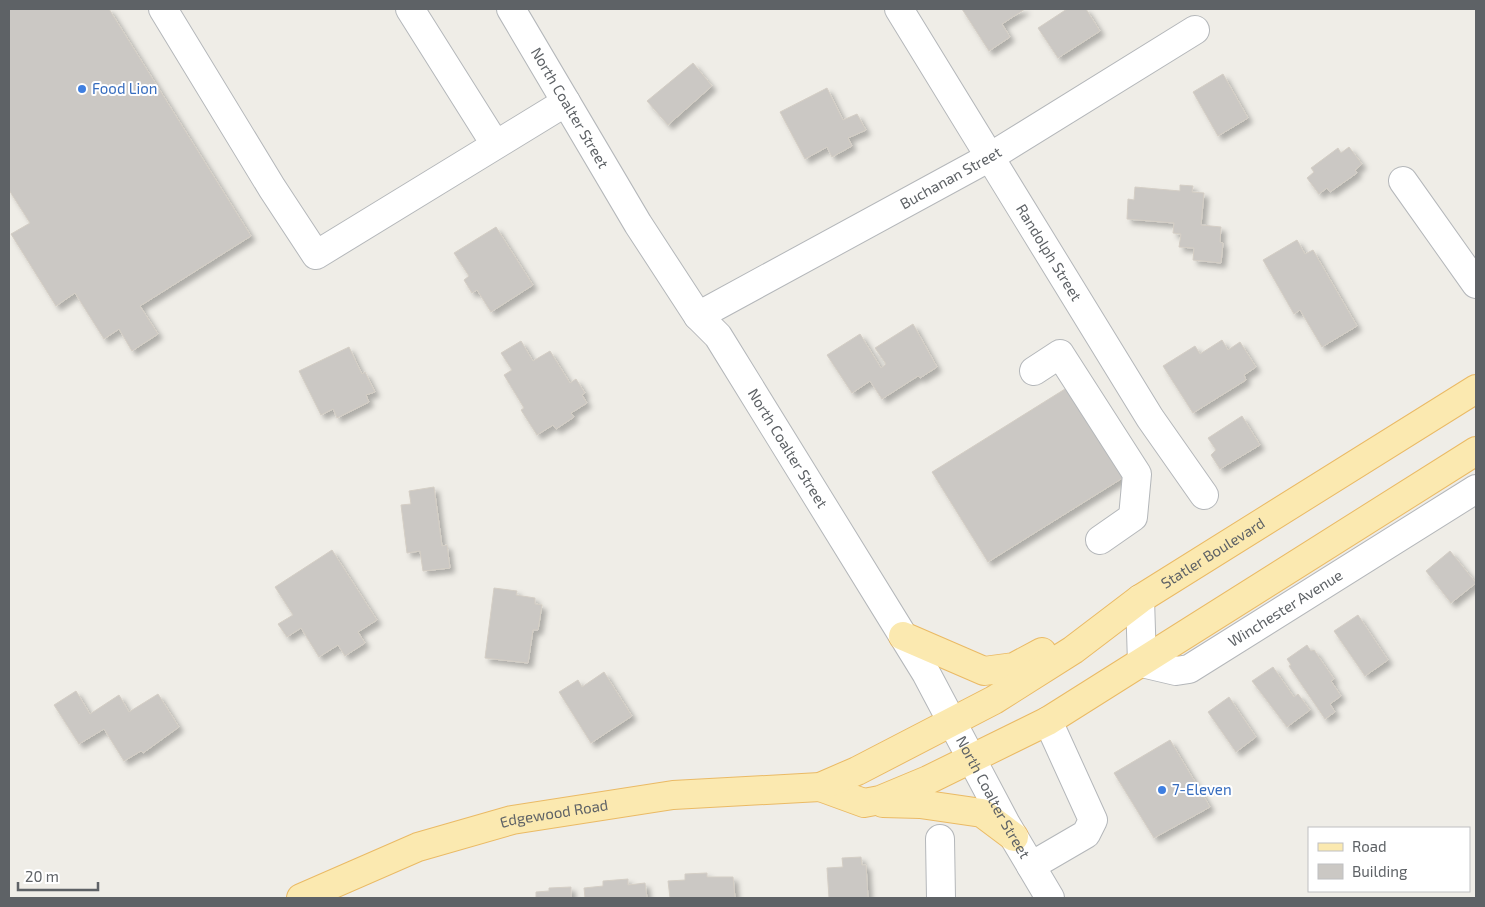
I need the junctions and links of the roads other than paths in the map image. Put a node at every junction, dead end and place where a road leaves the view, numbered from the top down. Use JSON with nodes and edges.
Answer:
{"nodes":[{"id":1,"x":163,"y":9,"type":"edge"},
{"id":2,"x":410,"y":9,"type":"edge"},
{"id":3,"x":511,"y":9,"type":"edge"},
{"id":4,"x":899,"y":9,"type":"edge"},
{"id":5,"x":1195,"y":30,"type":"dead end"},
{"id":6,"x":566,"y":102,"type":"junction"},
{"id":7,"x":495,"y":144,"type":"junction"},
{"id":8,"x":990,"y":157,"type":"junction"},
{"id":9,"x":1403,"y":181,"type":"dead end"},
{"id":10,"x":1476,"y":284,"type":"edge"},
{"id":11,"x":698,"y":316,"type":"junction"},
{"id":12,"x":1034,"y":370,"type":"dead end"},
{"id":13,"x":1476,"y":389,"type":"edge"},
{"id":14,"x":1476,"y":451,"type":"edge"},
{"id":15,"x":1476,"y":489,"type":"edge"},
{"id":16,"x":1204,"y":495,"type":"dead end"},
{"id":17,"x":1100,"y":540,"type":"dead end"},
{"id":18,"x":1140,"y":599,"type":"junction"},
{"id":19,"x":903,"y":636,"type":"junction"},
{"id":20,"x":1142,"y":662,"type":"junction"},
{"id":21,"x":1048,"y":721,"type":"junction"},
{"id":22,"x":952,"y":722,"type":"junction"},
{"id":23,"x":972,"y":759,"type":"junction"},
{"id":24,"x":820,"y":787,"type":"junction"},
{"id":25,"x":864,"y":803,"type":"junction"},
{"id":26,"x":1014,"y":837,"type":"junction"},
{"id":27,"x":940,"y":839,"type":"dead end"},
{"id":28,"x":1031,"y":866,"type":"junction"},
{"id":29,"x":301,"y":898,"type":"edge"},
{"id":30,"x":941,"y":898,"type":"edge"},
{"id":31,"x":1050,"y":898,"type":"edge"}],
"edges":[{"from":1,"to":7,"type":"street"},
{"from":2,"to":7,"type":"street"},
{"from":3,"to":6,"type":"street","name":"North Coalter Street"},
{"from":4,"to":8,"type":"street","name":"Randolph Street"},
{"from":5,"to":8,"type":"street","name":"Buchanan Street"},
{"from":6,"to":7,"type":"street"},
{"from":6,"to":11,"type":"street","name":"North Coalter Street"},
{"from":8,"to":11,"type":"street","name":"Buchanan Street"},
{"from":8,"to":16,"type":"street","name":"Randolph Street"},
{"from":9,"to":10,"type":"street"},
{"from":11,"to":19,"type":"street","name":"North Coalter Street"},
{"from":12,"to":17,"type":"street"},
{"from":13,"to":18,"type":"main road","name":"Statler Boulevard"},
{"from":14,"to":20,"type":"main road"},
{"from":15,"to":20,"type":"street","name":"Winchester Avenue"},
{"from":18,"to":19,"type":"main road"},
{"from":18,"to":20,"type":"street"},
{"from":18,"to":22,"type":"main road","name":"Statler Boulevard"},
{"from":19,"to":22,"type":"street","name":"North Coalter Street"},
{"from":20,"to":21,"type":"main road"},
{"from":21,"to":23,"type":"main road"},
{"from":21,"to":28,"type":"street"},
{"from":22,"to":23,"type":"street","name":"North Coalter Street"},
{"from":22,"to":24,"type":"main road","name":"Edgewood Road"},
{"from":23,"to":25,"type":"main road"},
{"from":23,"to":26,"type":"street","name":"North Coalter Street"},
{"from":24,"to":25,"type":"main road","name":"Edgewood Road"},
{"from":24,"to":29,"type":"main road","name":"Edgewood Road"},
{"from":25,"to":26,"type":"main road","name":"Edgewood Road"},
{"from":26,"to":28,"type":"street","name":"North Coalter Street"},
{"from":27,"to":30,"type":"street"},
{"from":28,"to":31,"type":"street","name":"North Coalter Street"}]}
